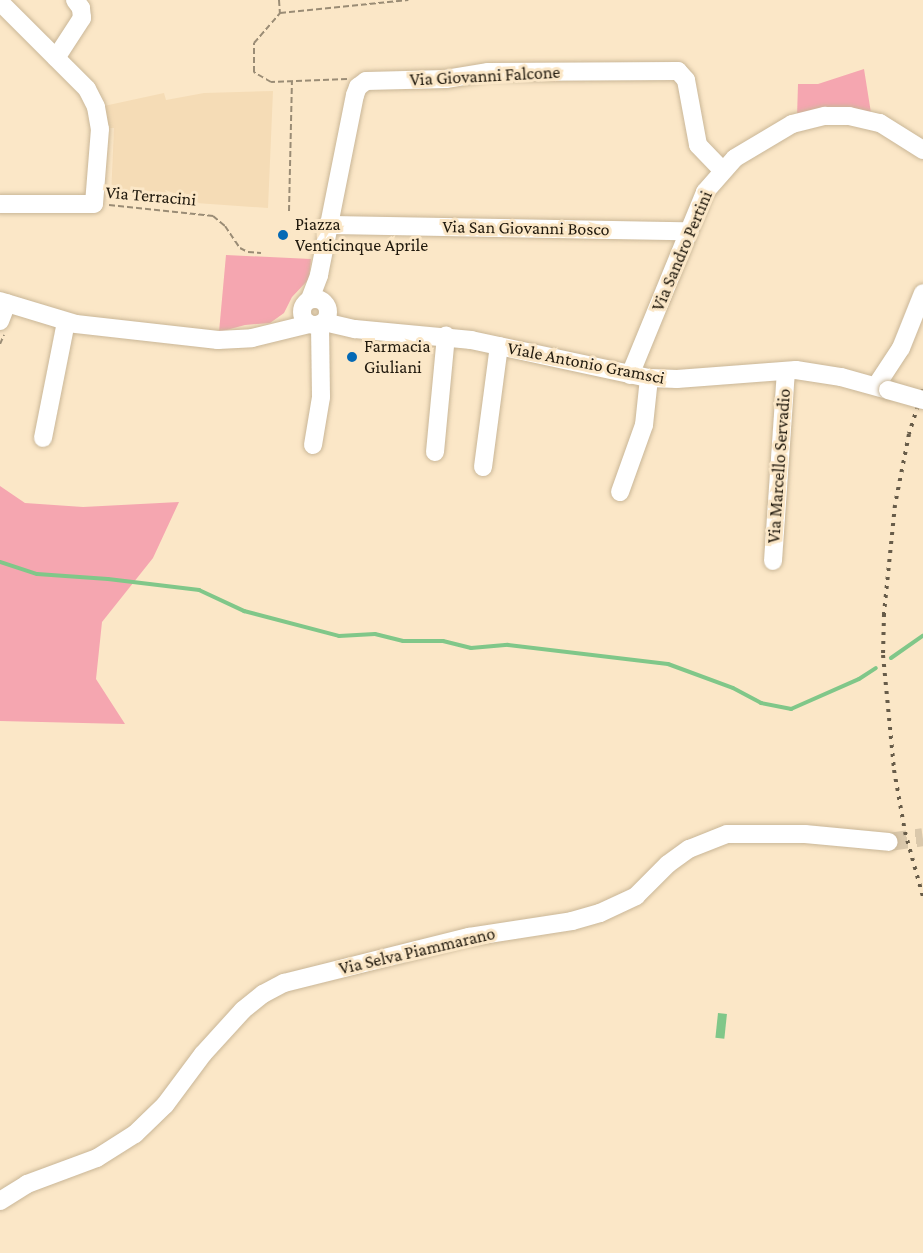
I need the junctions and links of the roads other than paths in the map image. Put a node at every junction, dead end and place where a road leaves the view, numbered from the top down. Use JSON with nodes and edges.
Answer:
{"nodes":[{"id":1,"x":0,"y":2,"type":"edge"},
{"id":2,"x":81,"y":3,"type":"edge"},
{"id":3,"x":56,"y":58,"type":"junction"},
{"id":4,"x":922,"y":149,"type":"edge"},
{"id":5,"x":722,"y":170,"type":"junction"},
{"id":6,"x":0,"y":204,"type":"edge"},
{"id":7,"x":327,"y":225,"type":"junction"},
{"id":8,"x":688,"y":231,"type":"junction"},
{"id":9,"x":923,"y":293,"type":"edge"},
{"id":10,"x":4,"y":302,"type":"edge"},
{"id":11,"x":316,"y":314,"type":"junction"},
{"id":12,"x":0,"y":321,"type":"edge"},
{"id":13,"x":66,"y":322,"type":"junction"},
{"id":14,"x":446,"y":336,"type":"junction"},
{"id":15,"x":499,"y":346,"type":"junction"},
{"id":16,"x":786,"y":371,"type":"junction"},
{"id":17,"x":630,"y":375,"type":"junction"},
{"id":18,"x":649,"y":378,"type":"junction"},
{"id":19,"x":882,"y":388,"type":"junction"},
{"id":20,"x":923,"y":400,"type":"edge"},
{"id":21,"x":43,"y":438,"type":"dead end"},
{"id":22,"x":314,"y":445,"type":"dead end"},
{"id":23,"x":435,"y":452,"type":"dead end"},
{"id":24,"x":483,"y":467,"type":"dead end"},
{"id":25,"x":620,"y":492,"type":"dead end"},
{"id":26,"x":773,"y":561,"type":"dead end"},
{"id":27,"x":889,"y":842,"type":"tunnel mouth"},
{"id":28,"x":0,"y":1201,"type":"edge"}],
"edges":[{"from":1,"to":3,"type":"street"},
{"from":2,"to":3,"type":"street"},
{"from":3,"to":6,"type":"street"},
{"from":4,"to":5,"type":"street","name":"Via Sandro Pertini"},
{"from":5,"to":7,"type":"street","name":"Via Giovanni Falcone"},
{"from":5,"to":8,"type":"street","name":"Via Sandro Pertini"},
{"from":7,"to":8,"type":"street","name":"Via San Giovanni Bosco"},
{"from":7,"to":11,"type":"street"},
{"from":8,"to":17,"type":"street","name":"Via Sandro Pertini"},
{"from":9,"to":19,"type":"street"},
{"from":10,"to":12,"type":"street"},
{"from":10,"to":13,"type":"street"},
{"from":11,"to":13,"type":"street"},
{"from":11,"to":14,"type":"street","name":"Viale Antonio Gramsci"},
{"from":11,"to":22,"type":"street"},
{"from":13,"to":21,"type":"street"},
{"from":14,"to":15,"type":"street","name":"Viale Antonio Gramsci"},
{"from":14,"to":23,"type":"street"},
{"from":15,"to":17,"type":"street","name":"Viale Antonio Gramsci"},
{"from":15,"to":24,"type":"street"},
{"from":16,"to":18,"type":"street","name":"Viale Antonio Gramsci"},
{"from":16,"to":19,"type":"street","name":"Viale Antonio Gramsci"},
{"from":16,"to":26,"type":"street","name":"Via Marcello Servadio"},
{"from":17,"to":18,"type":"street","name":"Viale Antonio Gramsci"},
{"from":18,"to":25,"type":"street"},
{"from":19,"to":20,"type":"street","name":"Viale Antonio Gramsci","bridge":true},
{"from":27,"to":28,"type":"street","name":"Via Selva Piammarano"}]}
